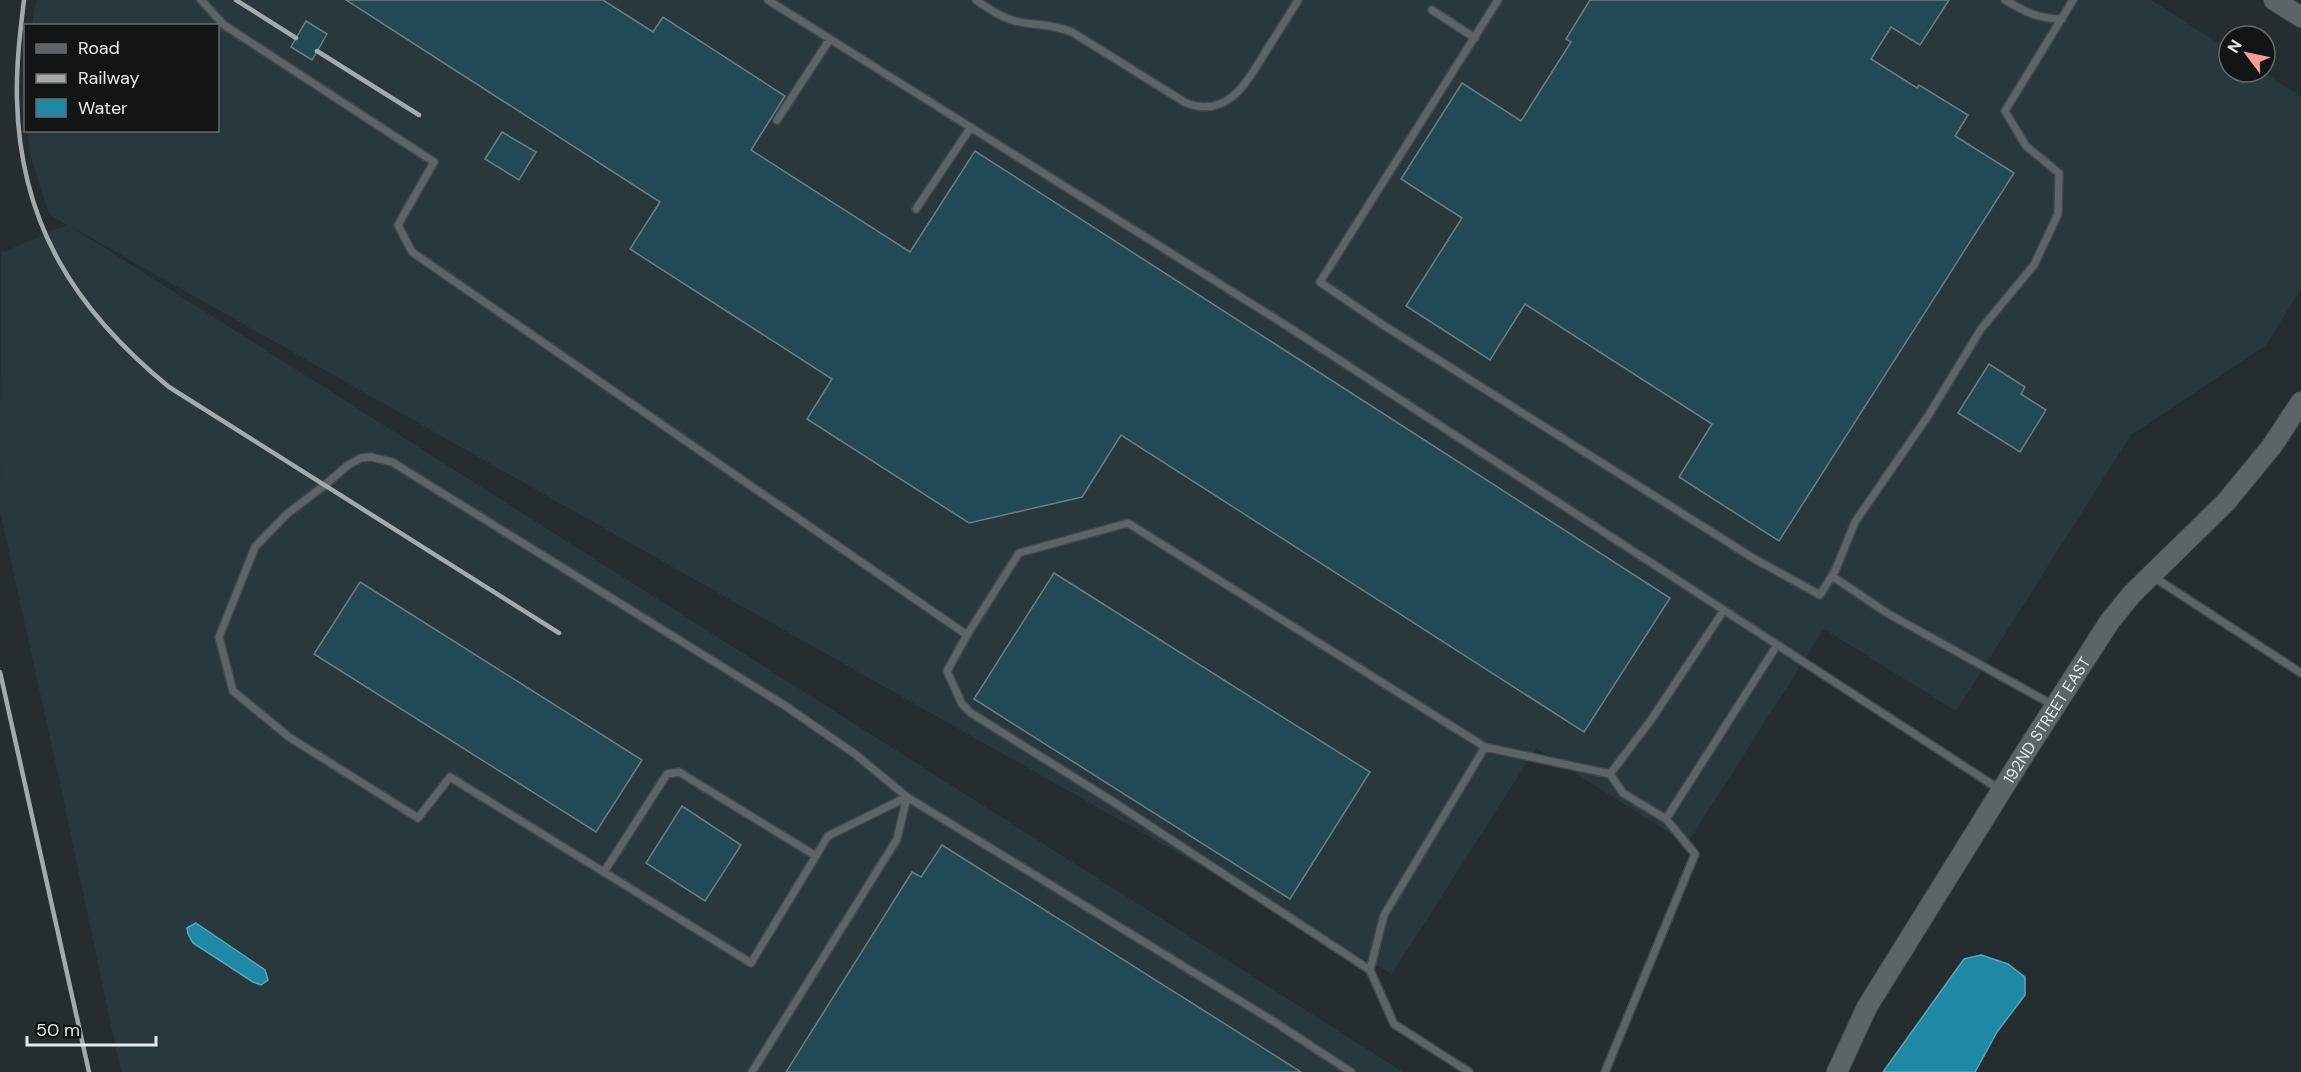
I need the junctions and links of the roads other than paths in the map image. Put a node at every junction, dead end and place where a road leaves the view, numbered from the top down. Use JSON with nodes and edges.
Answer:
{"nodes":[{"id":1,"x":201,"y":0,"type":"edge"},
{"id":2,"x":768,"y":0,"type":"edge"},
{"id":3,"x":976,"y":0,"type":"edge"},
{"id":4,"x":1298,"y":0,"type":"edge"},
{"id":5,"x":1498,"y":0,"type":"edge"},
{"id":6,"x":2005,"y":0,"type":"edge"},
{"id":7,"x":2073,"y":0,"type":"edge"},
{"id":8,"x":2274,"y":0,"type":"edge"},
{"id":9,"x":1432,"y":10,"type":"dead end"},
{"id":10,"x":2301,"y":17,"type":"edge"},
{"id":11,"x":2062,"y":19,"type":"junction"},
{"id":12,"x":1475,"y":38,"type":"junction"},
{"id":13,"x":830,"y":39,"type":"junction"},
{"id":14,"x":777,"y":120,"type":"dead end"},
{"id":15,"x":971,"y":127,"type":"junction"},
{"id":16,"x":916,"y":209,"type":"dead end"},
{"id":17,"x":2301,"y":402,"type":"edge"},
{"id":18,"x":2150,"y":575,"type":"junction"},
{"id":19,"x":1832,"y":576,"type":"junction"},
{"id":20,"x":1724,"y":610,"type":"junction"},
{"id":21,"x":967,"y":635,"type":"junction"},
{"id":22,"x":1777,"y":645,"type":"junction"},
{"id":23,"x":2301,"y":673,"type":"edge"},
{"id":24,"x":2055,"y":706,"type":"junction"},
{"id":25,"x":1485,"y":747,"type":"junction"},
{"id":26,"x":1610,"y":774,"type":"junction"},
{"id":27,"x":2001,"y":790,"type":"junction"},
{"id":28,"x":907,"y":797,"type":"junction"},
{"id":29,"x":1666,"y":819,"type":"junction"},
{"id":30,"x":816,"y":856,"type":"junction"},
{"id":31,"x":604,"y":872,"type":"junction"},
{"id":32,"x":1370,"y":970,"type":"junction"},
{"id":33,"x":752,"y":1072,"type":"edge"},
{"id":34,"x":1351,"y":1072,"type":"edge"},
{"id":35,"x":1469,"y":1072,"type":"edge"},
{"id":36,"x":1605,"y":1072,"type":"edge"},
{"id":37,"x":1837,"y":1072,"type":"edge"}],
"edges":[{"from":1,"to":21,"type":"lane"},
{"from":2,"to":13,"type":"lane"},
{"from":3,"to":4,"type":"lane"},
{"from":5,"to":12,"type":"lane"},
{"from":6,"to":11,"type":"lane"},
{"from":7,"to":11,"type":"lane"},
{"from":8,"to":10,"type":"street"},
{"from":9,"to":12,"type":"lane"},
{"from":11,"to":19,"type":"lane"},
{"from":12,"to":19,"type":"lane"},
{"from":13,"to":14,"type":"lane"},
{"from":13,"to":15,"type":"lane"},
{"from":15,"to":16,"type":"lane"},
{"from":15,"to":20,"type":"lane"},
{"from":17,"to":18,"type":"street","name":"192ND STREET EAST"},
{"from":18,"to":23,"type":"lane"},
{"from":18,"to":24,"type":"street","name":"192ND STREET EAST"},
{"from":19,"to":24,"type":"lane"},
{"from":20,"to":22,"type":"lane"},
{"from":20,"to":26,"type":"lane"},
{"from":21,"to":25,"type":"lane"},
{"from":21,"to":32,"type":"lane"},
{"from":22,"to":27,"type":"lane"},
{"from":22,"to":29,"type":"lane"},
{"from":24,"to":27,"type":"street","name":"192ND STREET EAST"},
{"from":25,"to":26,"type":"lane"},
{"from":25,"to":32,"type":"lane"},
{"from":26,"to":29,"type":"lane"},
{"from":27,"to":37,"type":"street","name":"192ND STREET EAST"},
{"from":28,"to":30,"type":"lane"},
{"from":28,"to":31,"type":"lane"},
{"from":28,"to":33,"type":"lane"},
{"from":28,"to":34,"type":"lane"},
{"from":29,"to":36,"type":"lane"},
{"from":30,"to":31,"type":"lane"},
{"from":30,"to":31,"type":"lane"},
{"from":32,"to":35,"type":"lane"}]}
